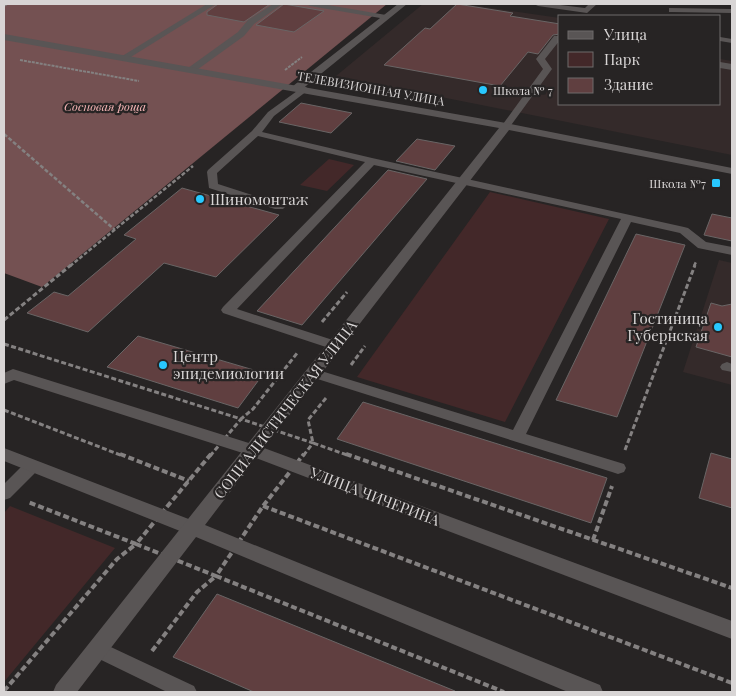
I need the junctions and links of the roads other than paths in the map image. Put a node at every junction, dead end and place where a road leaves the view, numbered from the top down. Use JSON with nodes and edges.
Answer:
{"nodes":[{"id":1,"x":212,"y":4,"type":"edge"},
{"id":2,"x":278,"y":4,"type":"edge"},
{"id":3,"x":310,"y":4,"type":"edge"},
{"id":4,"x":402,"y":4,"type":"edge"},
{"id":5,"x":538,"y":4,"type":"edge"},
{"id":6,"x":593,"y":4,"type":"edge"},
{"id":7,"x":672,"y":10,"type":"dead end"},
{"id":8,"x":732,"y":11,"type":"edge"},
{"id":9,"x":386,"y":17,"type":"junction"},
{"id":10,"x":4,"y":37,"type":"edge"},
{"id":11,"x":558,"y":38,"type":"edge"},
{"id":12,"x":123,"y":58,"type":"junction"},
{"id":13,"x":190,"y":70,"type":"junction"},
{"id":14,"x":300,"y":89,"type":"junction"},
{"id":15,"x":506,"y":126,"type":"junction"},
{"id":16,"x":256,"y":133,"type":"junction"},
{"id":17,"x":372,"y":161,"type":"junction"},
{"id":18,"x":732,"y":171,"type":"edge"},
{"id":19,"x":463,"y":181,"type":"junction"},
{"id":20,"x":279,"y":207,"type":"dead end"},
{"id":21,"x":628,"y":217,"type":"junction"},
{"id":22,"x":732,"y":251,"type":"edge"},
{"id":23,"x":334,"y":345,"type":"junction"},
{"id":24,"x":313,"y":373,"type":"junction"},
{"id":25,"x":8,"y":377,"type":"edge"},
{"id":26,"x":517,"y":436,"type":"junction"},
{"id":27,"x":252,"y":450,"type":"junction"},
{"id":28,"x":4,"y":454,"type":"edge"},
{"id":29,"x":32,"y":466,"type":"junction"},
{"id":30,"x":618,"y":468,"type":"road end"},
{"id":31,"x":4,"y":494,"type":"edge"},
{"id":32,"x":192,"y":528,"type":"junction"},
{"id":33,"x":732,"y":630,"type":"edge"},
{"id":34,"x":98,"y":649,"type":"junction"},
{"id":35,"x":64,"y":692,"type":"edge"},
{"id":36,"x":188,"y":692,"type":"edge"},
{"id":37,"x":592,"y":692,"type":"edge"}],
"edges":[{"from":1,"to":12,"type":"lane"},
{"from":2,"to":13,"type":"lane"},
{"from":3,"to":9,"type":"lane"},
{"from":4,"to":9,"type":"street"},
{"from":5,"to":6,"type":"lane"},
{"from":7,"to":8,"type":"lane"},
{"from":9,"to":14,"type":"street"},
{"from":10,"to":12,"type":"street","name":"ТЕЛЕВИЗИОННАЯ УЛИЦА"},
{"from":11,"to":15,"type":"lane"},
{"from":12,"to":13,"type":"street","name":"ТЕЛЕВИЗИОННАЯ УЛИЦА"},
{"from":13,"to":14,"type":"street","name":"ТЕЛЕВИЗИОННАЯ УЛИЦА"},
{"from":14,"to":15,"type":"street","name":"ТЕЛЕВИЗИОННАЯ УЛИЦА"},
{"from":14,"to":16,"type":"lane"},
{"from":15,"to":18,"type":"street","name":"ТЕЛЕВИЗИОННАЯ УЛИЦА"},
{"from":15,"to":19,"type":"street","name":"СОЦИАЛИСТИЧЕСКАЯ УЛИЦА"},
{"from":16,"to":17,"type":"lane"},
{"from":16,"to":20,"type":"lane"},
{"from":17,"to":19,"type":"lane"},
{"from":17,"to":23,"type":"lane"},
{"from":19,"to":21,"type":"lane"},
{"from":19,"to":23,"type":"street","name":"СОЦИАЛИСТИЧЕСКАЯ УЛИЦА"},
{"from":21,"to":22,"type":"lane"},
{"from":21,"to":26,"type":"lane"},
{"from":23,"to":24,"type":"street","name":"СОЦИАЛИСТИЧЕСКАЯ УЛИЦА"},
{"from":24,"to":26,"type":"lane"},
{"from":24,"to":27,"type":"street","name":"СОЦИАЛИСТИЧЕСКАЯ УЛИЦА"},
{"from":25,"to":27,"type":"street","name":"УЛИЦА ЧИЧЕРИНА"},
{"from":26,"to":30,"type":"lane"},
{"from":27,"to":32,"type":"street","name":"СОЦИАЛИСТИЧЕСКАЯ УЛИЦА"},
{"from":27,"to":33,"type":"street","name":"УЛИЦА ЧИЧЕРИНА"},
{"from":28,"to":29,"type":"street"},
{"from":29,"to":31,"type":"lane"},
{"from":29,"to":32,"type":"street"},
{"from":32,"to":34,"type":"street","name":"СОЦИАЛИСТИЧЕСКАЯ УЛИЦА"},
{"from":32,"to":37,"type":"street"},
{"from":34,"to":35,"type":"street","name":"СОЦИАЛИСТИЧЕСКАЯ УЛИЦА"},
{"from":34,"to":36,"type":"lane"}]}
